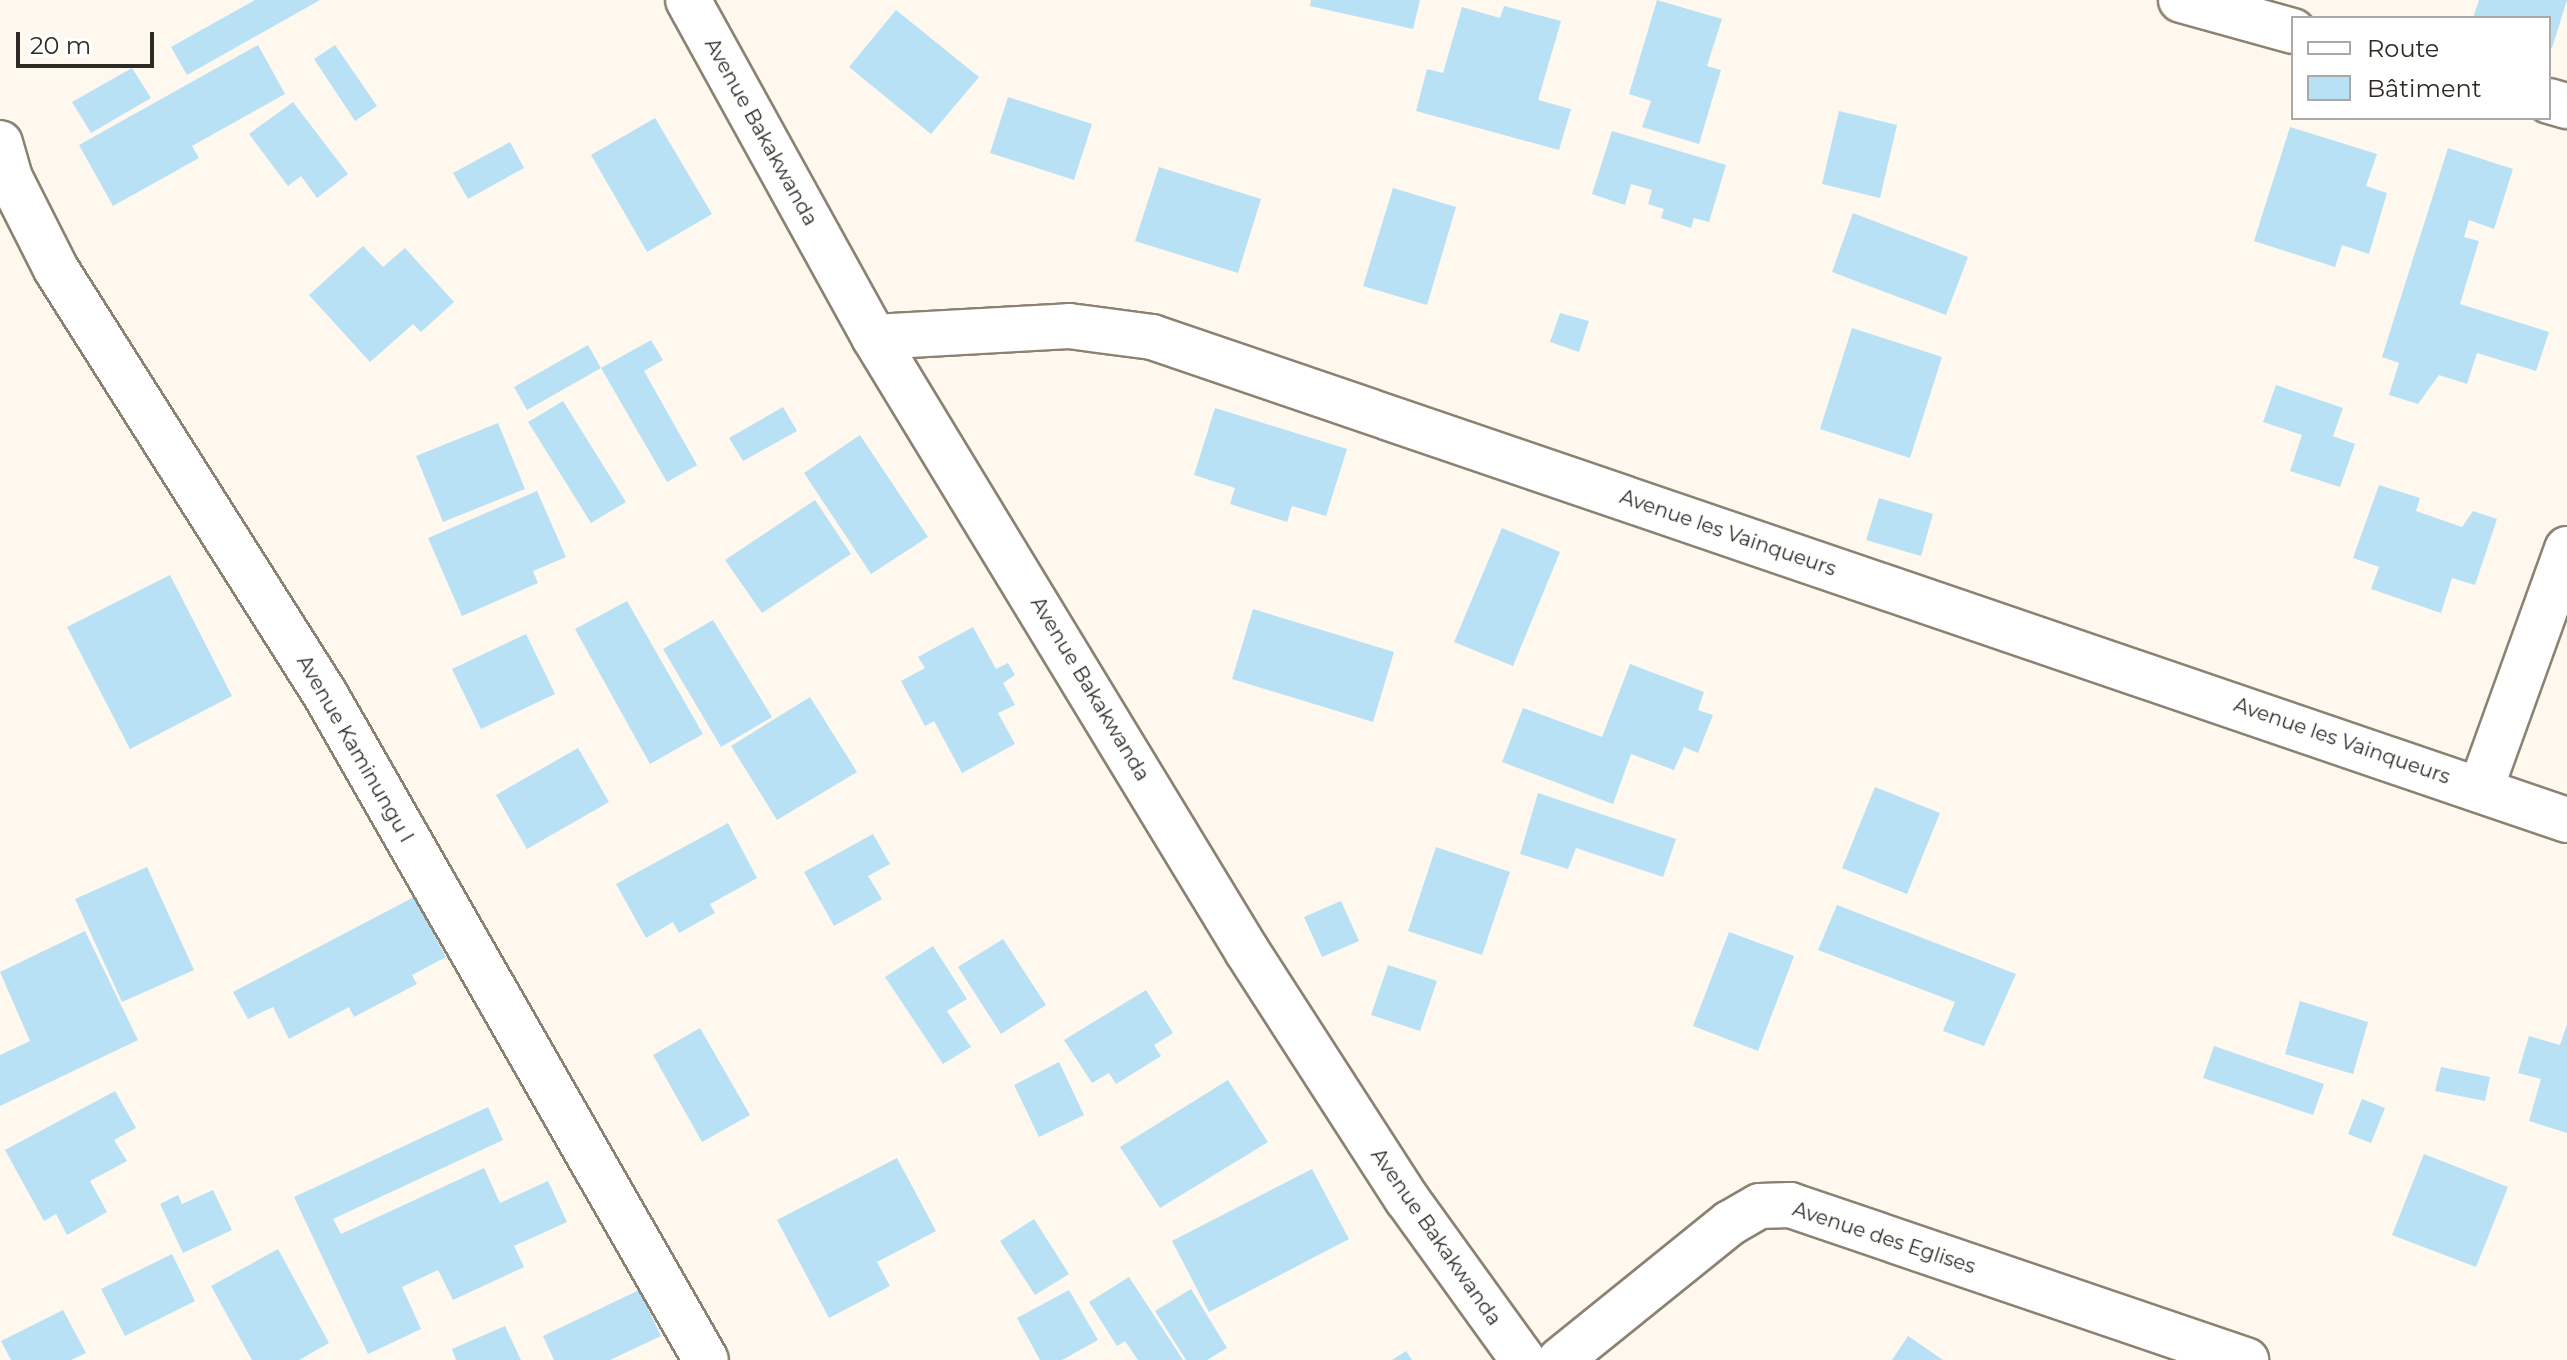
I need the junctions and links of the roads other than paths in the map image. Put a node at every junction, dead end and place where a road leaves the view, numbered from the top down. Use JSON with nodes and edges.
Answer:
{"nodes":[{"id":1,"x":688,"y":0,"type":"edge"},
{"id":2,"x":2181,"y":0,"type":"edge"},
{"id":3,"x":2291,"y":30,"type":"edge"},
{"id":4,"x":0,"y":143,"type":"edge"},
{"id":5,"x":874,"y":337,"type":"junction"},
{"id":6,"x":2567,"y":549,"type":"edge"},
{"id":7,"x":2481,"y":788,"type":"junction"},
{"id":8,"x":2567,"y":820,"type":"edge"},
{"id":9,"x":706,"y":1360,"type":"edge"},
{"id":10,"x":1523,"y":1360,"type":"edge"},
{"id":11,"x":1560,"y":1360,"type":"edge"},
{"id":12,"x":2246,"y":1360,"type":"edge"}],
"edges":[{"from":1,"to":5,"type":"street","name":"Avenue Bakakwanda"},
{"from":2,"to":3,"type":"street"},
{"from":4,"to":9,"type":"street","name":"Avenue Kaminungu I"},
{"from":5,"to":7,"type":"street","name":"Avenue les Vainqueurs"},
{"from":5,"to":10,"type":"street","name":"Avenue Bakakwanda"},
{"from":6,"to":7,"type":"street"},
{"from":7,"to":8,"type":"street","name":"Avenue les Vainqueurs"},
{"from":11,"to":12,"type":"street","name":"Avenue des Eglises"}]}
